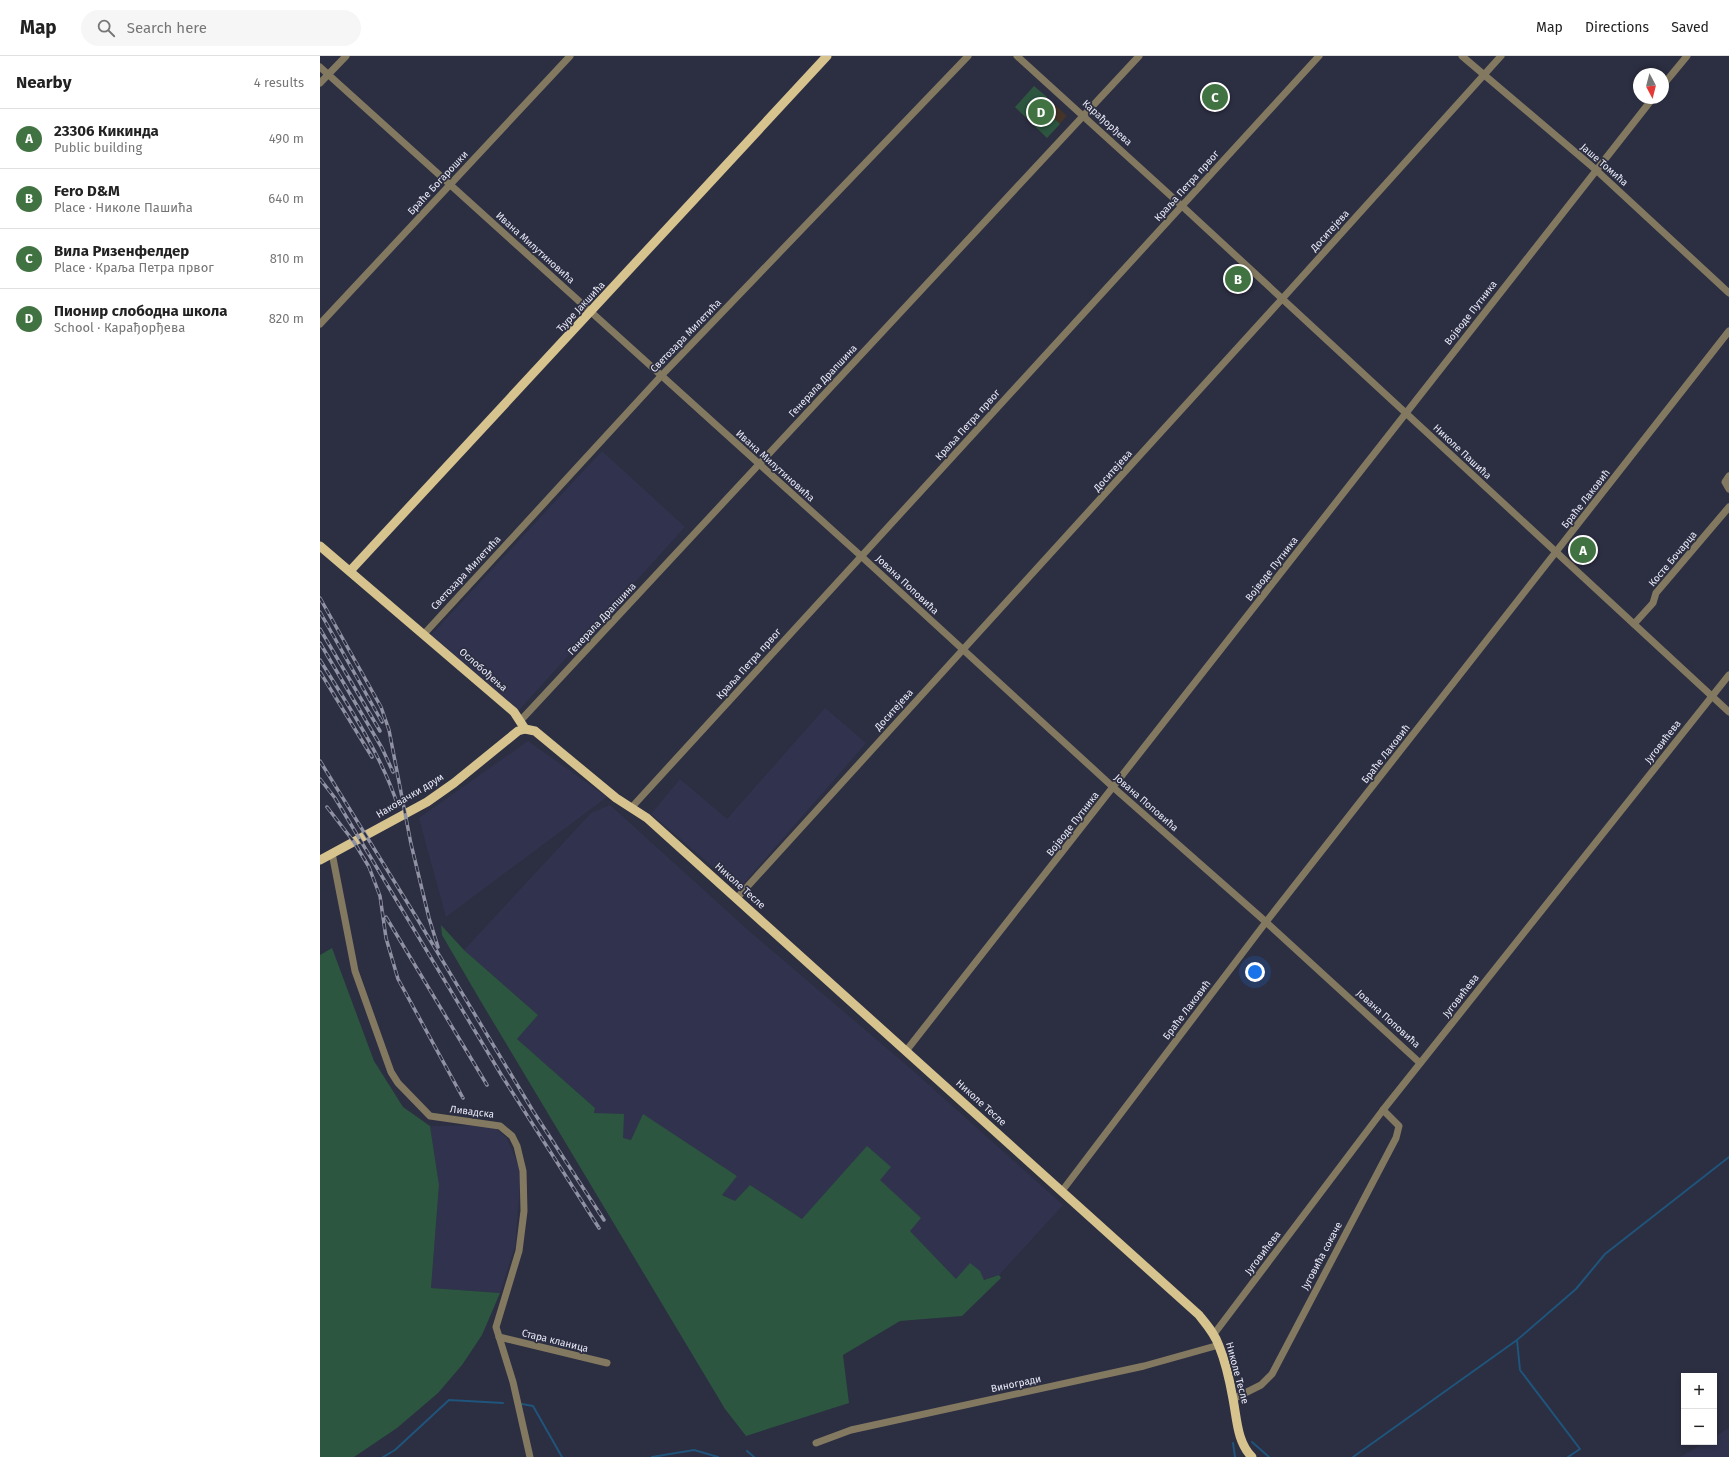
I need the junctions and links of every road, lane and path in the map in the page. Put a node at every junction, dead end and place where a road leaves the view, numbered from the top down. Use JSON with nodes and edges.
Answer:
{"nodes":[{"id":1,"x":346,"y":56,"type":"edge"},
{"id":2,"x":570,"y":56,"type":"edge"},
{"id":3,"x":827,"y":56,"type":"edge"},
{"id":4,"x":968,"y":56,"type":"edge"},
{"id":5,"x":1017,"y":56,"type":"edge"},
{"id":6,"x":1139,"y":56,"type":"edge"},
{"id":7,"x":1319,"y":56,"type":"edge"},
{"id":8,"x":1462,"y":56,"type":"edge"},
{"id":9,"x":1501,"y":56,"type":"edge"},
{"id":10,"x":1687,"y":56,"type":"edge"},
{"id":11,"x":320,"y":67,"type":"edge"},
{"id":12,"x":328,"y":75,"type":"junction"},
{"id":13,"x":1483,"y":76,"type":"junction"},
{"id":14,"x":1669,"y":78,"type":"edge"},
{"id":15,"x":320,"y":83,"type":"edge"},
{"id":16,"x":1648,"y":104,"type":"edge"},
{"id":17,"x":1084,"y":116,"type":"junction"},
{"id":18,"x":1596,"y":169,"type":"junction"},
{"id":19,"x":450,"y":186,"type":"junction"},
{"id":20,"x":1182,"y":206,"type":"junction"},
{"id":21,"x":1729,"y":293,"type":"edge"},
{"id":22,"x":1282,"y":299,"type":"junction"},
{"id":23,"x":592,"y":312,"type":"junction"},
{"id":24,"x":320,"y":324,"type":"edge"},
{"id":25,"x":1729,"y":331,"type":"edge"},
{"id":26,"x":661,"y":376,"type":"junction"},
{"id":27,"x":1405,"y":414,"type":"junction"},
{"id":28,"x":759,"y":465,"type":"junction"},
{"id":29,"x":1729,"y":476,"type":"edge"},
{"id":30,"x":1729,"y":489,"type":"edge"},
{"id":31,"x":1729,"y":507,"type":"edge"},
{"id":32,"x":320,"y":546,"type":"edge"},
{"id":33,"x":1557,"y":553,"type":"junction"},
{"id":34,"x":861,"y":556,"type":"junction"},
{"id":35,"x":350,"y":571,"type":"junction"},
{"id":36,"x":1634,"y":624,"type":"junction"},
{"id":37,"x":424,"y":634,"type":"junction"},
{"id":38,"x":963,"y":650,"type":"junction"},
{"id":39,"x":1729,"y":675,"type":"edge"},
{"id":40,"x":1712,"y":696,"type":"junction"},
{"id":41,"x":1729,"y":712,"type":"edge"},
{"id":42,"x":521,"y":720,"type":"junction"},
{"id":43,"x":525,"y":729,"type":"junction"},
{"id":44,"x":1114,"y":788,"type":"junction"},
{"id":45,"x":632,"y":807,"type":"junction"},
{"id":46,"x":332,"y":854,"type":"junction"},
{"id":47,"x":320,"y":860,"type":"edge"},
{"id":48,"x":737,"y":898,"type":"junction"},
{"id":49,"x":1266,"y":922,"type":"junction"},
{"id":50,"x":906,"y":1051,"type":"junction"},
{"id":51,"x":1420,"y":1063,"type":"junction"},
{"id":52,"x":1383,"y":1110,"type":"junction"},
{"id":53,"x":1062,"y":1190,"type":"junction"},
{"id":54,"x":1214,"y":1334,"type":"junction"},
{"id":55,"x":499,"y":1337,"type":"junction"},
{"id":56,"x":1219,"y":1345,"type":"junction"},
{"id":57,"x":607,"y":1363,"type":"dead end"},
{"id":58,"x":1233,"y":1399,"type":"junction"},
{"id":59,"x":816,"y":1443,"type":"dead end"},
{"id":60,"x":1250,"y":1456,"type":"edge"},
{"id":61,"x":530,"y":1457,"type":"edge"}],
"edges":[{"from":1,"to":12,"type":"street"},
{"from":2,"to":19,"type":"street","name":"Браће Богарошки"},
{"from":3,"to":23,"type":"main road","name":"Ђуре Јакшића"},
{"from":4,"to":26,"type":"street","name":"Светозара Милетића"},
{"from":5,"to":17,"type":"street","name":"Карађорђева"},
{"from":6,"to":17,"type":"street","name":"Генерала Драпшина"},
{"from":7,"to":20,"type":"street","name":"Краља Петра првог"},
{"from":8,"to":13,"type":"street","name":"Јаше Томића"},
{"from":9,"to":13,"type":"street","name":"Доситејева"},
{"from":10,"to":14,"type":"street"},
{"from":11,"to":12,"type":"street","name":"Ивана Милутиновића"},
{"from":12,"to":15,"type":"street"},
{"from":12,"to":19,"type":"street","name":"Ивана Милутиновића"},
{"from":13,"to":18,"type":"street","name":"Јаше Томића"},
{"from":13,"to":22,"type":"street","name":"Доситејева"},
{"from":16,"to":18,"type":"street","name":"Војводе Путника"},
{"from":17,"to":20,"type":"street","name":"Карађорђева"},
{"from":17,"to":28,"type":"street","name":"Генерала Драпшина"},
{"from":18,"to":21,"type":"street","name":"Јаше Томића"},
{"from":18,"to":27,"type":"street","name":"Војводе Путника"},
{"from":19,"to":23,"type":"street","name":"Ивана Милутиновића"},
{"from":19,"to":24,"type":"street","name":"Браће Богарошки"},
{"from":20,"to":22,"type":"street","name":"Николе Пашића"},
{"from":20,"to":34,"type":"street","name":"Краља Петра првог"},
{"from":22,"to":27,"type":"street","name":"Николе Пашића"},
{"from":22,"to":38,"type":"street","name":"Доситејева"},
{"from":23,"to":26,"type":"street","name":"Ивана Милутиновића"},
{"from":23,"to":35,"type":"main road","name":"Ђуре Јакшића"},
{"from":25,"to":33,"type":"street","name":"Браће Лаковић"},
{"from":26,"to":28,"type":"street","name":"Ивана Милутиновића"},
{"from":26,"to":37,"type":"street","name":"Светозара Милетића"},
{"from":27,"to":33,"type":"street","name":"Николе Пашића"},
{"from":27,"to":44,"type":"street","name":"Војводе Путника"},
{"from":28,"to":34,"type":"street","name":"Ивана Милутиновића"},
{"from":28,"to":42,"type":"street","name":"Генерала Драпшина"},
{"from":29,"to":30,"type":"street"},
{"from":31,"to":36,"type":"street","name":"Косте Бочарца"},
{"from":32,"to":35,"type":"main road","name":"Ослобођења"},
{"from":33,"to":36,"type":"street","name":"Николе Пашића"},
{"from":33,"to":49,"type":"street","name":"Браће Лаковић"},
{"from":34,"to":38,"type":"street","name":"Јована Поповића"},
{"from":34,"to":45,"type":"street","name":"Краља Петра првог"},
{"from":35,"to":37,"type":"main road","name":"Ослобођења"},
{"from":36,"to":40,"type":"street","name":"Николе Пашића"},
{"from":37,"to":42,"type":"main road","name":"Ослобођења"},
{"from":38,"to":44,"type":"street","name":"Јована Поповића"},
{"from":38,"to":48,"type":"street","name":"Доситејева"},
{"from":39,"to":40,"type":"street","name":"Југовићева"},
{"from":40,"to":41,"type":"street","name":"Николе Пашића"},
{"from":40,"to":51,"type":"street","name":"Југовићева"},
{"from":42,"to":43,"type":"main road","name":"Ослобођења"},
{"from":43,"to":45,"type":"main road"},
{"from":43,"to":46,"type":"main road","name":"Наковачки друм"},
{"from":44,"to":49,"type":"street","name":"Јована Поповића"},
{"from":44,"to":50,"type":"street","name":"Војводе Путника"},
{"from":45,"to":48,"type":"main road","name":"Николе Тесле"},
{"from":46,"to":47,"type":"main road","name":"Наковачки друм"},
{"from":46,"to":55,"type":"street","name":"Ливадска"},
{"from":48,"to":50,"type":"main road","name":"Николе Тесле"},
{"from":49,"to":51,"type":"street","name":"Јована Поповића"},
{"from":49,"to":53,"type":"street","name":"Браће Лаковић"},
{"from":50,"to":53,"type":"main road","name":"Николе Тесле"},
{"from":51,"to":52,"type":"street","name":"Југовићева"},
{"from":52,"to":54,"type":"street","name":"Југовићева"},
{"from":52,"to":58,"type":"street","name":"Југовића сокаче"},
{"from":53,"to":54,"type":"main road","name":"Николе Тесле"},
{"from":54,"to":56,"type":"main road","name":"Николе Тесле"},
{"from":55,"to":57,"type":"street","name":"Стара кланица"},
{"from":55,"to":61,"type":"street","name":"Ливадска"},
{"from":56,"to":58,"type":"main road","name":"Николе Тесле"},
{"from":56,"to":59,"type":"street","name":"Виногради"},
{"from":58,"to":60,"type":"main road","name":"Николе Тесле"}]}
